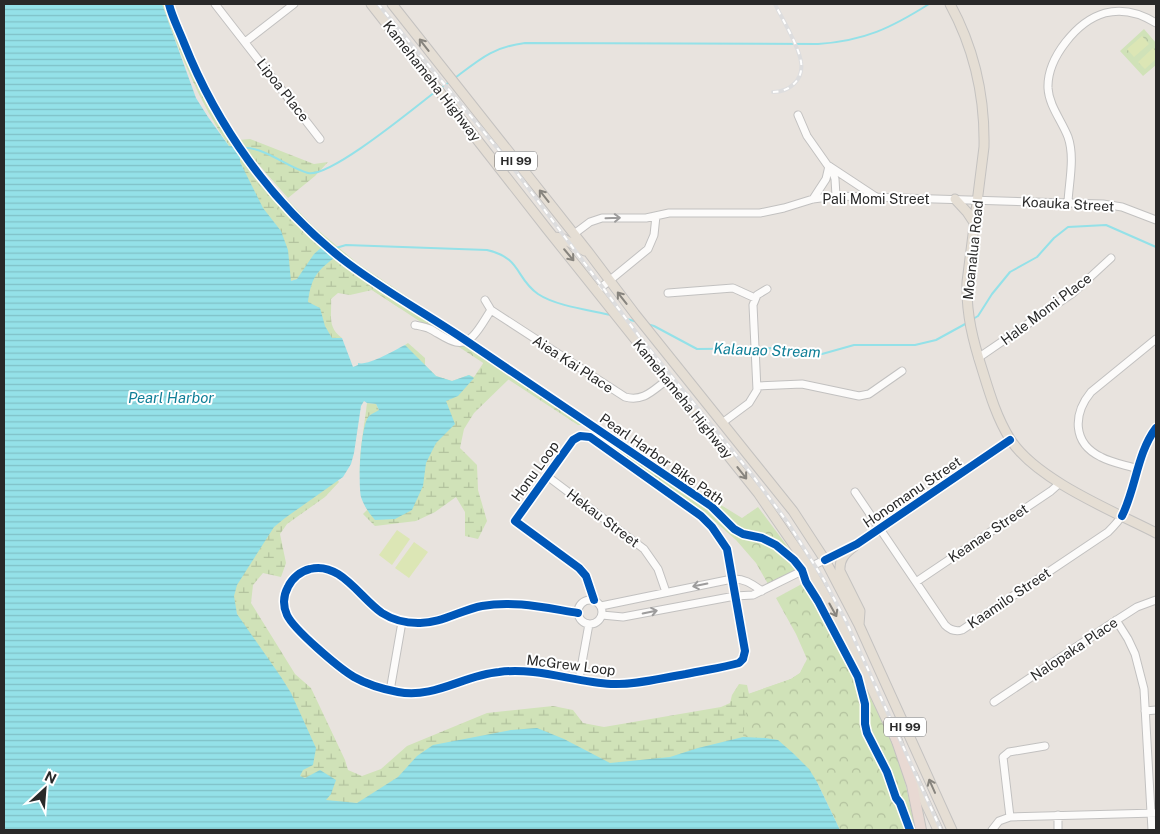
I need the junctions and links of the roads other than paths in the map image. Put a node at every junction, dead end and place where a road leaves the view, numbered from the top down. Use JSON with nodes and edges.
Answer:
{"nodes":[{"id":1,"x":215,"y":4,"type":"edge"},
{"id":2,"x":294,"y":4,"type":"edge"},
{"id":3,"x":371,"y":4,"type":"edge"},
{"id":4,"x":392,"y":4,"type":"edge"},
{"id":5,"x":950,"y":4,"type":"edge"},
{"id":6,"x":1156,"y":22,"type":"edge"},
{"id":7,"x":245,"y":42,"type":"junction"},
{"id":8,"x":798,"y":114,"type":"dead end"},
{"id":9,"x":320,"y":138,"type":"dead end"},
{"id":10,"x":829,"y":166,"type":"junction"},
{"id":11,"x":836,"y":196,"type":"junction"},
{"id":12,"x":876,"y":197,"type":"junction"},
{"id":13,"x":813,"y":199,"type":"junction"},
{"id":14,"x":955,"y":199,"type":"junction"},
{"id":15,"x":978,"y":200,"type":"junction"},
{"id":16,"x":1068,"y":202,"type":"junction"},
{"id":17,"x":656,"y":216,"type":"junction"},
{"id":18,"x":1156,"y":220,"type":"edge"},
{"id":19,"x":975,"y":224,"type":"junction"},
{"id":20,"x":548,"y":229,"type":"junction"},
{"id":21,"x":574,"y":234,"type":"junction"},
{"id":22,"x":554,"y":237,"type":"junction"},
{"id":23,"x":589,"y":253,"type":"junction"},
{"id":24,"x":1111,"y":258,"type":"dead end"},
{"id":25,"x":609,"y":281,"type":"junction"},
{"id":26,"x":768,"y":289,"type":"dead end"},
{"id":27,"x":598,"y":290,"type":"junction"},
{"id":28,"x":668,"y":293,"type":"dead end"},
{"id":29,"x":755,"y":298,"type":"junction"},
{"id":30,"x":486,"y":300,"type":"dead end"},
{"id":31,"x":491,"y":310,"type":"junction"},
{"id":32,"x":415,"y":325,"type":"dead end"},
{"id":33,"x":1156,"y":339,"type":"edge"},
{"id":34,"x":662,"y":349,"type":"junction"},
{"id":35,"x":978,"y":358,"type":"junction"},
{"id":36,"x":902,"y":371,"type":"dead end"},
{"id":37,"x":667,"y":380,"type":"junction"},
{"id":38,"x":757,"y":386,"type":"junction"},
{"id":39,"x":698,"y":392,"type":"junction"},
{"id":40,"x":722,"y":423,"type":"junction"},
{"id":41,"x":1156,"y":428,"type":"edge"},
{"id":42,"x":1010,"y":440,"type":"junction"},
{"id":43,"x":1138,"y":469,"type":"junction"},
{"id":44,"x":547,"y":476,"type":"junction"},
{"id":45,"x":1060,"y":483,"type":"junction"},
{"id":46,"x":855,"y":492,"type":"dead end"},
{"id":47,"x":1122,"y":516,"type":"junction"},
{"id":48,"x":880,"y":528,"type":"junction"},
{"id":49,"x":1156,"y":533,"type":"edge"},
{"id":50,"x":857,"y":544,"type":"junction"},
{"id":51,"x":824,"y":560,"type":"junction"},
{"id":52,"x":809,"y":567,"type":"junction"},
{"id":53,"x":732,"y":579,"type":"junction"},
{"id":54,"x":916,"y":582,"type":"junction"},
{"id":55,"x":762,"y":590,"type":"junction"},
{"id":56,"x":666,"y":592,"type":"junction"},
{"id":57,"x":735,"y":596,"type":"junction"},
{"id":58,"x":594,"y":600,"type":"junction"},
{"id":59,"x":1156,"y":600,"type":"edge"},
{"id":60,"x":601,"y":606,"type":"junction"},
{"id":61,"x":578,"y":613,"type":"junction"},
{"id":62,"x":602,"y":615,"type":"junction"},
{"id":63,"x":1116,"y":620,"type":"junction"},
{"id":64,"x":402,"y":622,"type":"junction"},
{"id":65,"x":589,"y":624,"type":"junction"},
{"id":66,"x":858,"y":625,"type":"junction"},
{"id":67,"x":579,"y":680,"type":"junction"},
{"id":68,"x":390,"y":691,"type":"junction"},
{"id":69,"x":994,"y":702,"type":"dead end"},
{"id":70,"x":1156,"y":710,"type":"edge"},
{"id":71,"x":1145,"y":711,"type":"junction"},
{"id":72,"x":896,"y":738,"type":"junction"},
{"id":73,"x":1045,"y":746,"type":"dead end"},
{"id":74,"x":1153,"y":813,"type":"edge"},
{"id":75,"x":1058,"y":815,"type":"junction"},
{"id":76,"x":1010,"y":817,"type":"junction"},
{"id":77,"x":921,"y":830,"type":"edge"},
{"id":78,"x":938,"y":830,"type":"edge"},
{"id":79,"x":952,"y":830,"type":"edge"},
{"id":80,"x":992,"y":830,"type":"edge"},
{"id":81,"x":1058,"y":830,"type":"edge"},
{"id":82,"x":1152,"y":830,"type":"edge"}],
"edges":[{"from":1,"to":7,"type":"street","name":"Lipoa Place"},
{"from":2,"to":7,"type":"street"},
{"from":3,"to":20,"type":"main road","name":"Kamehameha Highway","number":"HI 99"},
{"from":21,"to":4,"type":"main road","name":"Kamehameha Highway","number":"HI 99","one_way":true},
{"from":5,"to":15,"type":"main road","name":"Moanalua Road"},
{"from":6,"to":16,"type":"street"},
{"from":7,"to":9,"type":"street","name":"Lipoa Place"},
{"from":8,"to":10,"type":"street"},
{"from":10,"to":11,"type":"street"},
{"from":10,"to":12,"type":"street"},
{"from":10,"to":13,"type":"street"},
{"from":11,"to":12,"type":"street","name":"Pali Momi Street"},
{"from":11,"to":13,"type":"street","name":"Pali Momi Street"},
{"from":12,"to":14,"type":"street","name":"Pali Momi Street"},
{"from":13,"to":17,"type":"street","name":"Pali Momi Street"},
{"from":14,"to":15,"type":"street","name":"Pali Momi Street"},
{"from":14,"to":19,"type":"main road"},
{"from":15,"to":16,"type":"street","name":"Koauka Street"},
{"from":15,"to":19,"type":"main road","name":"Moanalua Road"},
{"from":16,"to":18,"type":"street","name":"Koauka Street"},
{"from":21,"to":17,"type":"street","name":"Pali Momi Street","one_way":true},
{"from":17,"to":25,"type":"street"},
{"from":19,"to":35,"type":"main road","name":"Moanalua Road"},
{"from":20,"to":21,"type":"main road"},
{"from":20,"to":22,"type":"main road","name":"Kamehameha Highway","number":"HI 99"},
{"from":21,"to":23,"type":"main road","name":"Kamehameha Highway","number":"HI 99"},
{"from":22,"to":23,"type":"main road"},
{"from":22,"to":27,"type":"main road","name":"Kamehameha Highway","number":"HI 99","one_way":true},
{"from":23,"to":25,"type":"main road","name":"Kamehameha Highway","number":"HI 99"},
{"from":24,"to":35,"type":"street","name":"Hale Momi Place"},
{"from":25,"to":27,"type":"street"},
{"from":34,"to":25,"type":"main road","name":"Kamehameha Highway","number":"HI 99","one_way":true},
{"from":26,"to":29,"type":"street"},
{"from":27,"to":37,"type":"main road","name":"Kamehameha Highway","number":"HI 99"},
{"from":28,"to":29,"type":"street"},
{"from":29,"to":38,"type":"street"},
{"from":30,"to":31,"type":"street"},
{"from":31,"to":32,"type":"street"},
{"from":31,"to":37,"type":"street","name":"Aiea Kai Place"},
{"from":33,"to":43,"type":"street"},
{"from":34,"to":37,"type":"main road"},
{"from":34,"to":39,"type":"main road","name":"Kamehameha Highway","number":"HI 99"},
{"from":35,"to":42,"type":"main road","name":"Moanalua Road"},
{"from":36,"to":38,"type":"street"},
{"from":37,"to":39,"type":"main road"},
{"from":37,"to":52,"type":"main road","name":"Kamehameha Highway","number":"HI 99","one_way":true},
{"from":38,"to":40,"type":"street"},
{"from":39,"to":40,"type":"main road","name":"Kamehameha Highway","number":"HI 99"},
{"from":40,"to":51,"type":"main road","name":"Kamehameha Highway","number":"HI 99"},
{"from":41,"to":43,"type":"street","name":"Kaamilo Street"},
{"from":42,"to":45,"type":"main road","name":"Moanalua Road"},
{"from":42,"to":48,"type":"street","name":"Honomanu Street"},
{"from":43,"to":47,"type":"street","name":"Kaamilo Street"},
{"from":44,"to":53,"type":"street","name":"Honu Loop"},
{"from":44,"to":56,"type":"street","name":"Hekau Street"},
{"from":44,"to":58,"type":"street","name":"Honu Loop"},
{"from":45,"to":47,"type":"main road","name":"Moanalua Road"},
{"from":45,"to":54,"type":"street","name":"Keanae Street"},
{"from":46,"to":48,"type":"street","name":"Kaamilo Street"},
{"from":47,"to":49,"type":"main road","name":"Moanalua Road"},
{"from":47,"to":54,"type":"street","name":"Kaamilo Street"},
{"from":48,"to":50,"type":"street","name":"Honomanu Street"},
{"from":48,"to":54,"type":"street","name":"Kaamilo Street"},
{"from":50,"to":51,"type":"street","name":"Honomanu Street"},
{"from":50,"to":66,"type":"main road"},
{"from":51,"to":52,"type":"street","name":"Honomanu Street"},
{"from":51,"to":66,"type":"main road","name":"Kamehameha Highway","number":"HI 99"},
{"from":52,"to":55,"type":"street"},
{"from":52,"to":72,"type":"main road","name":"Kamehameha Highway","number":"HI 99","one_way":true},
{"from":53,"to":55,"type":"street"},
{"from":53,"to":56,"type":"street","one_way":true},
{"from":53,"to":57,"type":"street","name":"Honu Loop"},
{"from":55,"to":57,"type":"street"},
{"from":56,"to":60,"type":"street"},
{"from":62,"to":57,"type":"street","one_way":true},
{"from":57,"to":67,"type":"street","name":"McGrew Loop"},
{"from":58,"to":60,"type":"street"},
{"from":58,"to":61,"type":"street"},
{"from":59,"to":63,"type":"street","name":"Nalopaka Place"},
{"from":60,"to":62,"type":"street"},
{"from":61,"to":64,"type":"street","name":"McGrew Loop"},
{"from":61,"to":65,"type":"street"},
{"from":62,"to":65,"type":"street"},
{"from":63,"to":69,"type":"street","name":"Nalopaka Place"},
{"from":63,"to":71,"type":"street"},
{"from":64,"to":68,"type":"street"},
{"from":64,"to":68,"type":"street","name":"McGrew Loop"},
{"from":65,"to":67,"type":"street"},
{"from":79,"to":66,"type":"main road","name":"Kamehameha Highway","number":"HI 99","one_way":true},
{"from":67,"to":68,"type":"street","name":"McGrew Loop"},
{"from":70,"to":71,"type":"street"},
{"from":71,"to":74,"type":"street"},
{"from":72,"to":77,"type":"highway"},
{"from":72,"to":78,"type":"main road","name":"Kamehameha Highway","number":"HI 99"},
{"from":73,"to":76,"type":"street"},
{"from":74,"to":75,"type":"street"},
{"from":74,"to":82,"type":"street"},
{"from":75,"to":76,"type":"street"},
{"from":75,"to":81,"type":"street"},
{"from":76,"to":80,"type":"street"}]}
